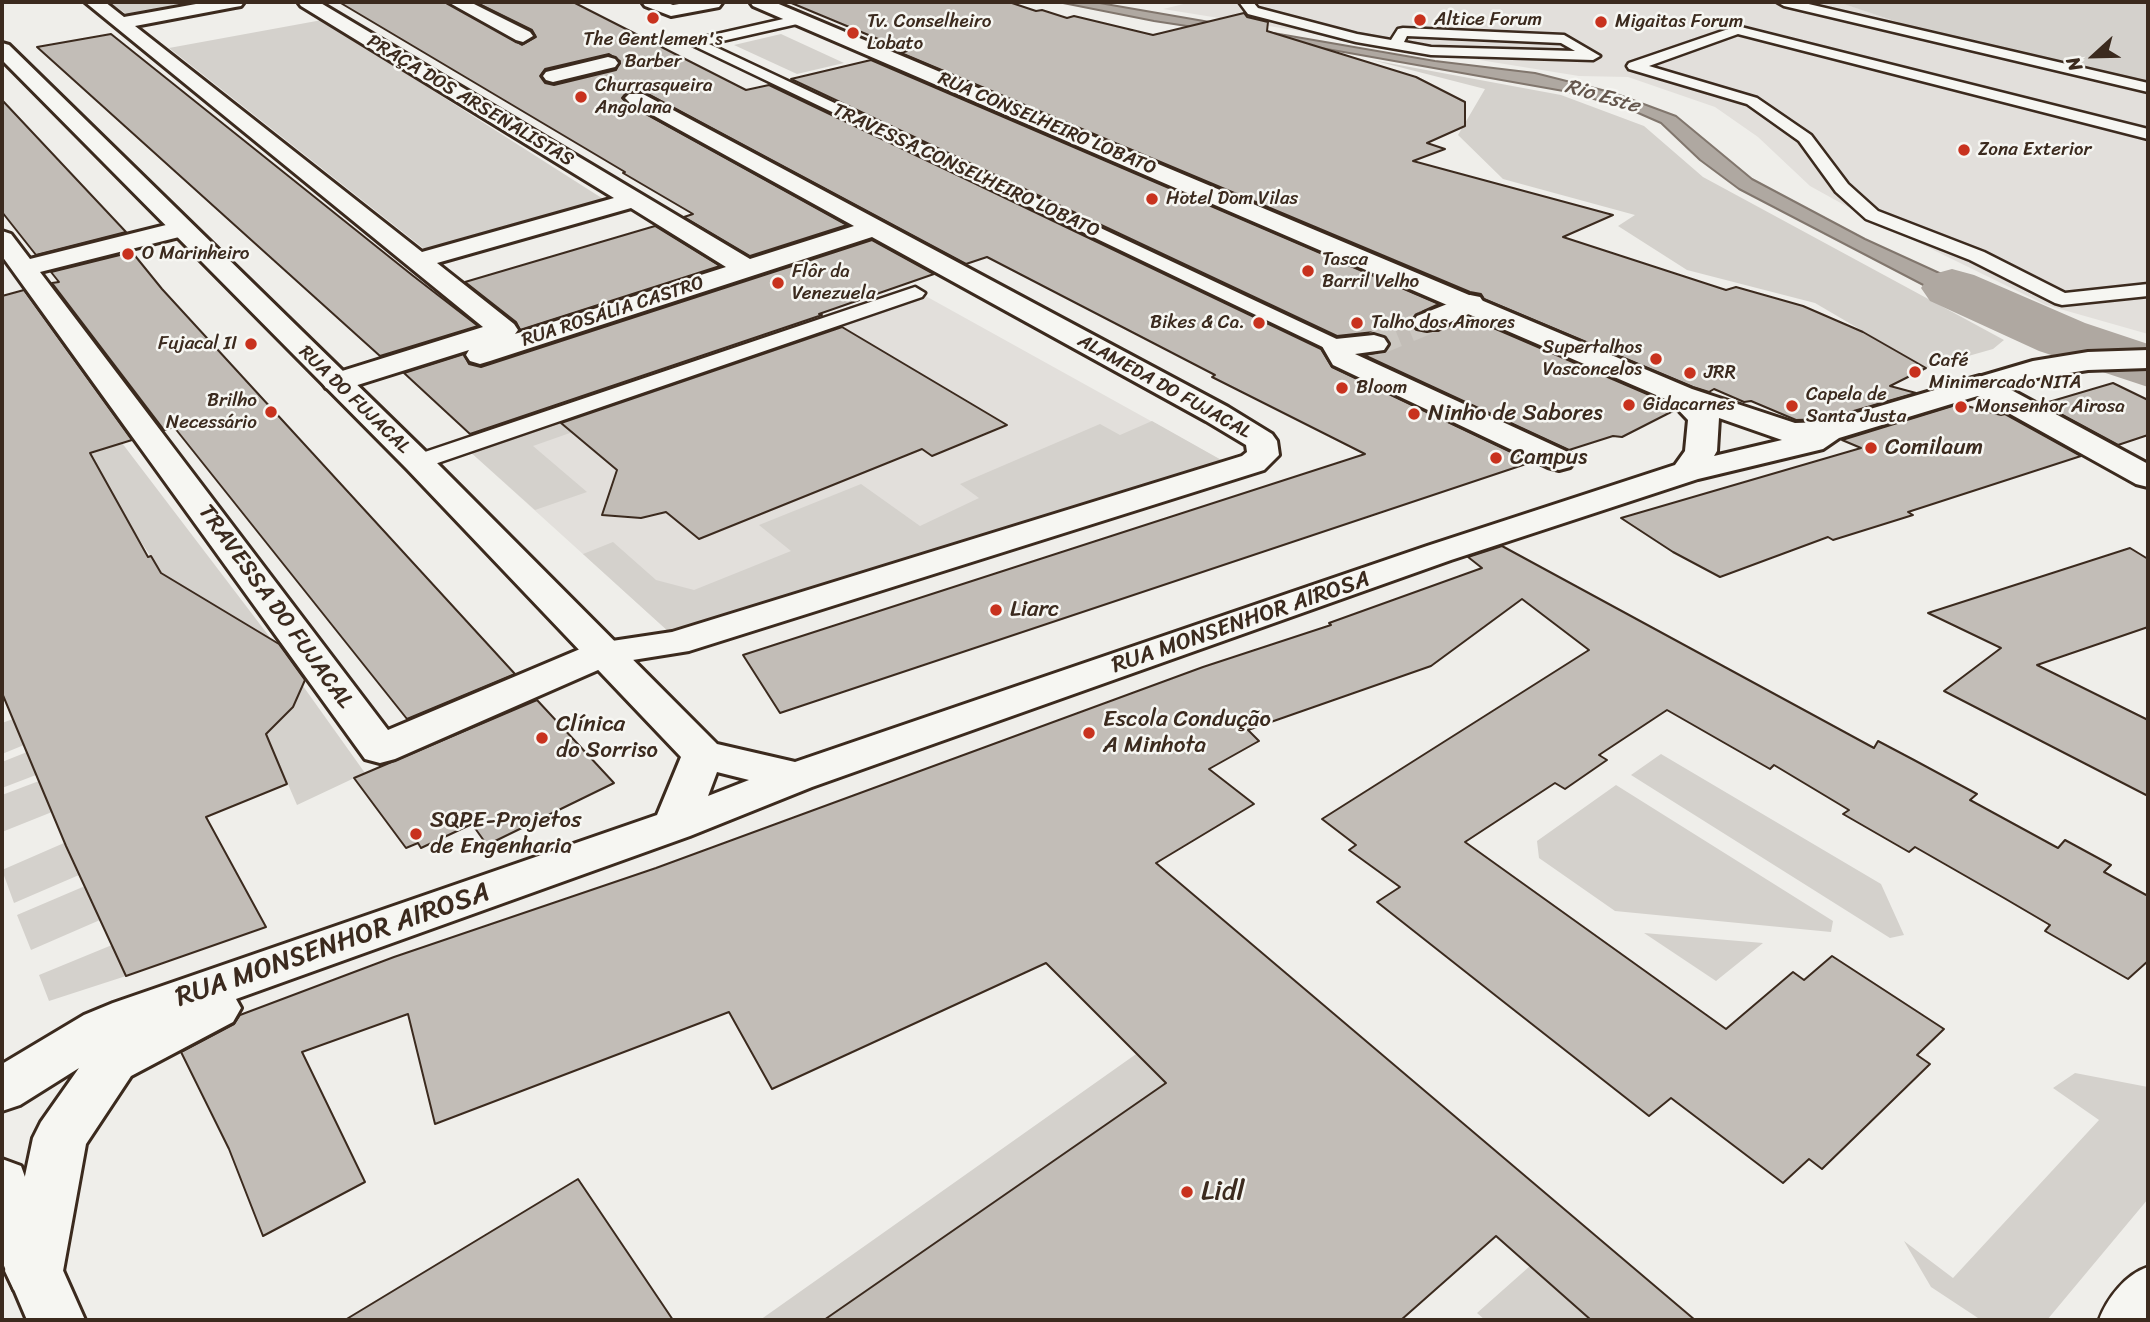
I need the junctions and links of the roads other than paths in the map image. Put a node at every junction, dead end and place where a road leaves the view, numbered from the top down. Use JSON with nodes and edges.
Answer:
{"nodes":[{"id":1,"x":94,"y":2,"type":"edge"},
{"id":2,"x":235,"y":2,"type":"edge"},
{"id":3,"x":307,"y":2,"type":"edge"},
{"id":4,"x":457,"y":2,"type":"edge"},
{"id":5,"x":651,"y":2,"type":"edge"},
{"id":6,"x":759,"y":2,"type":"edge"},
{"id":7,"x":1245,"y":2,"type":"edge"},
{"id":8,"x":1784,"y":2,"type":"edge"},
{"id":9,"x":713,"y":3,"type":"edge"},
{"id":10,"x":801,"y":19,"type":"junction"},
{"id":11,"x":120,"y":23,"type":"junction"},
{"id":12,"x":523,"y":36,"type":"dead end"},
{"id":13,"x":1395,"y":45,"type":"junction"},
{"id":14,"x":2,"y":49,"type":"edge"},
{"id":15,"x":608,"y":63,"type":"dead end"},
{"id":16,"x":553,"y":76,"type":"dead end"},
{"id":17,"x":2148,"y":88,"type":"edge"},
{"id":18,"x":636,"y":98,"type":"dead end"},
{"id":19,"x":2148,"y":134,"type":"edge"},
{"id":20,"x":633,"y":200,"type":"junction"},
{"id":21,"x":874,"y":228,"type":"junction"},
{"id":22,"x":182,"y":229,"type":"junction"},
{"id":23,"x":2,"y":239,"type":"edge"},
{"id":24,"x":417,"y":261,"type":"junction"},
{"id":25,"x":24,"y":268,"type":"junction"},
{"id":26,"x":748,"y":269,"type":"junction"},
{"id":27,"x":2148,"y":290,"type":"edge"},
{"id":28,"x":915,"y":293,"type":"dead end"},
{"id":29,"x":1470,"y":303,"type":"junction"},
{"id":30,"x":1427,"y":322,"type":"tunnel mouth"},
{"id":31,"x":1374,"y":344,"type":"tunnel mouth"},
{"id":32,"x":1336,"y":346,"type":"junction"},
{"id":33,"x":2148,"y":359,"type":"edge"},
{"id":34,"x":1980,"y":385,"type":"junction"},
{"id":35,"x":344,"y":389,"type":"junction"},
{"id":36,"x":1681,"y":396,"type":"junction"},
{"id":37,"x":1828,"y":431,"type":"junction"},
{"id":38,"x":1559,"y":460,"type":"dead end"},
{"id":39,"x":418,"y":462,"type":"junction"},
{"id":40,"x":1687,"y":472,"type":"junction"},
{"id":41,"x":2148,"y":477,"type":"edge"},
{"id":42,"x":606,"y":652,"type":"junction"},
{"id":43,"x":703,"y":755,"type":"junction"},
{"id":44,"x":797,"y":777,"type":"junction"},
{"id":45,"x":675,"y":825,"type":"junction"},
{"id":46,"x":348,"y":940,"type":"junction"},
{"id":47,"x":2,"y":1090,"type":"edge"},
{"id":48,"x":2,"y":1183,"type":"edge"},
{"id":49,"x":34,"y":1270,"type":"junction"},
{"id":50,"x":2148,"y":1286,"type":"edge"},
{"id":51,"x":56,"y":1320,"type":"edge"},
{"id":52,"x":2120,"y":1320,"type":"edge"}],
"edges":[{"from":1,"to":11,"type":"street"},
{"from":2,"to":11,"type":"street"},
{"from":3,"to":20,"type":"street","name":"PRAÇA DOS ARSENALISTAS"},
{"from":4,"to":12,"type":"street"},
{"from":5,"to":9,"type":"street"},
{"from":6,"to":10,"type":"street","name":"RUA CONSELHEIRO LOBATO"},
{"from":7,"to":13,"type":"lane"},
{"from":8,"to":17,"type":"lane"},
{"from":10,"to":29,"type":"street","name":"RUA CONSELHEIRO LOBATO"},
{"from":10,"to":32,"type":"lane","name":"TRAVESSA CONSELHEIRO LOBATO"},
{"from":11,"to":24,"type":"street"},
{"from":13,"to":13,"type":"lane"},
{"from":14,"to":22,"type":"street","name":"RUA DO FUJACAL"},
{"from":15,"to":16,"type":"street"},
{"from":18,"to":21,"type":"street","name":"ALAMEDA DO FUJACAL"},
{"from":19,"to":27,"type":"lane"},
{"from":20,"to":24,"type":"street"},
{"from":20,"to":26,"type":"street","name":"PRAÇA DOS ARSENALISTAS"},
{"from":21,"to":26,"type":"street","name":"RUA ROSÁLIA CASTRO"},
{"from":21,"to":42,"type":"street","name":"ALAMEDA DO FUJACAL"},
{"from":22,"to":25,"type":"street"},
{"from":22,"to":35,"type":"street","name":"RUA DO FUJACAL"},
{"from":23,"to":25,"type":"street","name":"TRAVESSA DO FUJACAL"},
{"from":24,"to":35,"type":"street"},
{"from":25,"to":42,"type":"street","name":"TRAVESSA DO FUJACAL"},
{"from":26,"to":35,"type":"street","name":"RUA ROSÁLIA CASTRO"},
{"from":28,"to":39,"type":"lane"},
{"from":29,"to":30,"type":"street"},
{"from":29,"to":36,"type":"street","name":"RUA CONSELHEIRO LOBATO"},
{"from":31,"to":32,"type":"street","name":"TRAVESSA CONSELHEIRO LOBATO"},
{"from":32,"to":38,"type":"street","name":"TRAVESSA CONSELHEIRO LOBATO"},
{"from":33,"to":34,"type":"street"},
{"from":34,"to":37,"type":"street"},
{"from":34,"to":41,"type":"street"},
{"from":35,"to":39,"type":"street","name":"RUA DO FUJACAL"},
{"from":36,"to":37,"type":"street","name":"RUA CONSELHEIRO LOBATO"},
{"from":36,"to":40,"type":"street"},
{"from":37,"to":40,"type":"street","name":"RUA MONSENHOR AIROSA"},
{"from":39,"to":42,"type":"street","name":"RUA DO FUJACAL"},
{"from":40,"to":44,"type":"street","name":"RUA MONSENHOR AIROSA"},
{"from":42,"to":43,"type":"street","name":"RUA DO FUJACAL"},
{"from":43,"to":44,"type":"street"},
{"from":43,"to":45,"type":"street"},
{"from":44,"to":45,"type":"street","name":"RUA MONSENHOR AIROSA"},
{"from":45,"to":46,"type":"street","name":"RUA MONSENHOR AIROSA"},
{"from":46,"to":47,"type":"street","name":"RUA MONSENHOR AIROSA"},
{"from":46,"to":49,"type":"street"},
{"from":48,"to":49,"type":"street"},
{"from":49,"to":51,"type":"street"},
{"from":50,"to":52,"type":"lane"}]}
